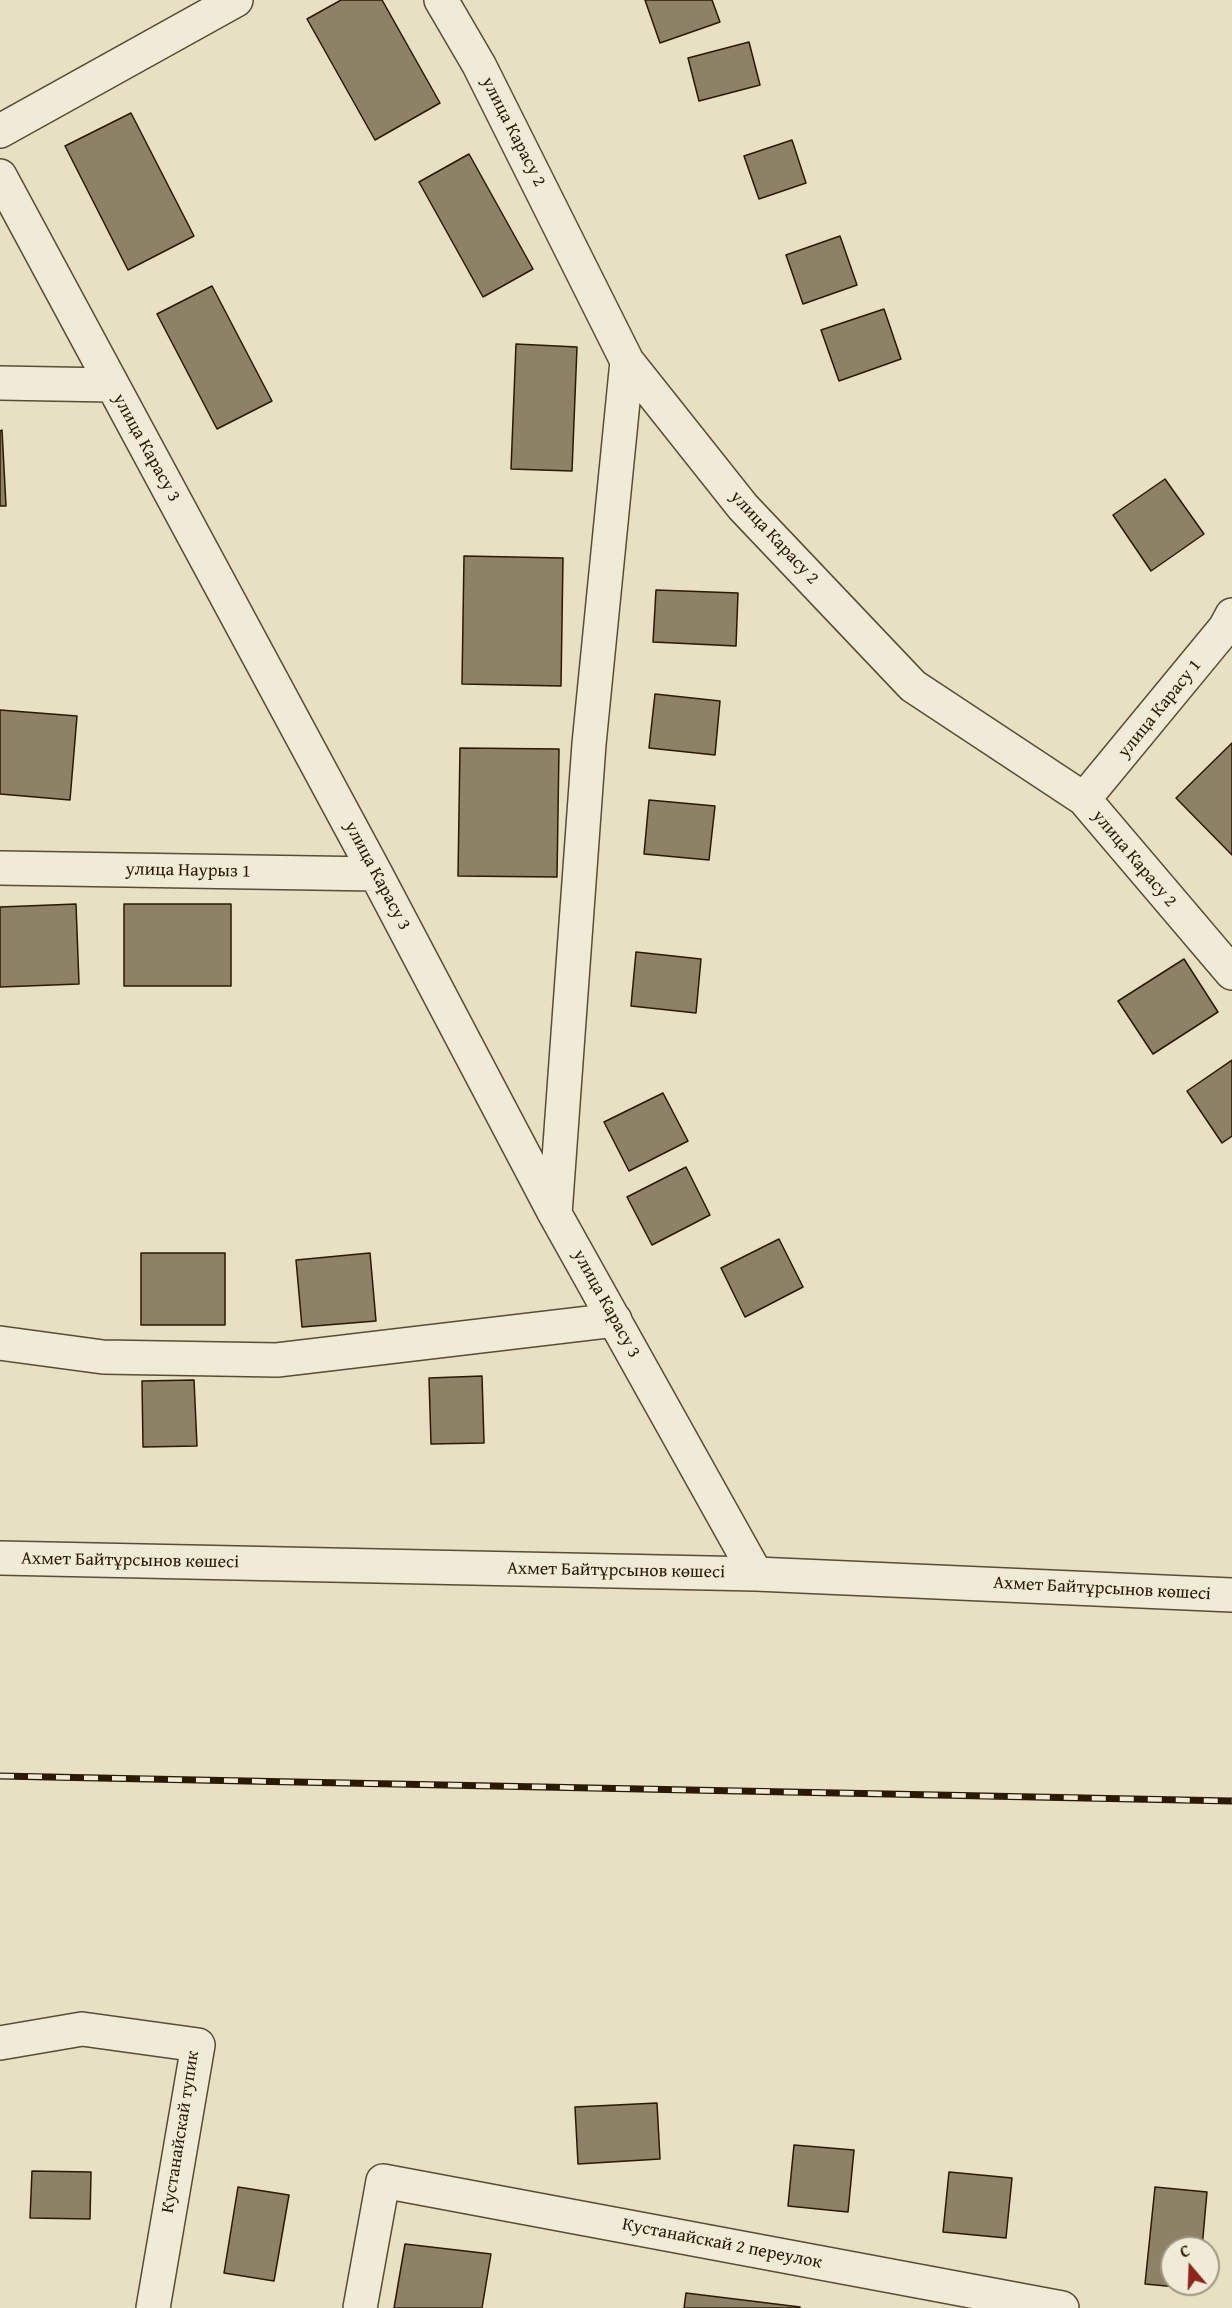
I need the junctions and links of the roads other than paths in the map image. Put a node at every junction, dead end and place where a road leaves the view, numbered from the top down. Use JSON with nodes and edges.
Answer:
{"nodes":[{"id":1,"x":236,"y":0,"type":"edge"},
{"id":2,"x":441,"y":0,"type":"edge"},
{"id":3,"x":0,"y":131,"type":"edge"},
{"id":4,"x":0,"y":176,"type":"edge"},
{"id":5,"x":627,"y":360,"type":"junction"},
{"id":6,"x":0,"y":383,"type":"edge"},
{"id":7,"x":111,"y":385,"type":"junction"},
{"id":8,"x":1232,"y":615,"type":"edge"},
{"id":9,"x":1084,"y":800,"type":"junction"},
{"id":10,"x":0,"y":868,"type":"edge"},
{"id":11,"x":376,"y":874,"type":"junction"},
{"id":12,"x":1232,"y":974,"type":"edge"},
{"id":13,"x":555,"y":1214,"type":"junction"},
{"id":14,"x":615,"y":1320,"type":"junction"},
{"id":15,"x":0,"y":1343,"type":"edge"},
{"id":16,"x":0,"y":1558,"type":"edge"},
{"id":17,"x":756,"y":1574,"type":"junction"},
{"id":18,"x":1232,"y":1595,"type":"edge"},
{"id":19,"x":0,"y":2043,"type":"edge"},
{"id":20,"x":153,"y":2308,"type":"edge"},
{"id":21,"x":360,"y":2308,"type":"edge"},
{"id":22,"x":1062,"y":2308,"type":"edge"}],
"edges":[{"from":1,"to":3,"type":"street"},
{"from":2,"to":5,"type":"street","name":"улица Карасу 2"},
{"from":4,"to":7,"type":"street","name":"улица Карасу 3"},
{"from":5,"to":9,"type":"street","name":"улица Карасу 2"},
{"from":5,"to":13,"type":"street"},
{"from":6,"to":7,"type":"street"},
{"from":7,"to":11,"type":"street","name":"улица Карасу 3"},
{"from":8,"to":9,"type":"street","name":"улица Карасу 1"},
{"from":9,"to":12,"type":"street","name":"улица Карасу 2"},
{"from":10,"to":11,"type":"street","name":"улица Наурыз 1"},
{"from":11,"to":13,"type":"street","name":"улица Карасу 3"},
{"from":13,"to":14,"type":"street","name":"улица Карасу 3"},
{"from":14,"to":15,"type":"street"},
{"from":14,"to":17,"type":"street","name":"улица Карасу 3"},
{"from":16,"to":17,"type":"street","name":"Ахмет Байтұрсынов көшесі"},
{"from":17,"to":18,"type":"street","name":"Ахмет Байтұрсынов көшесі"},
{"from":19,"to":20,"type":"street","name":"Кустанайскай тупик"},
{"from":21,"to":22,"type":"street","name":"Кустанайскай 2 переулок"}]}
